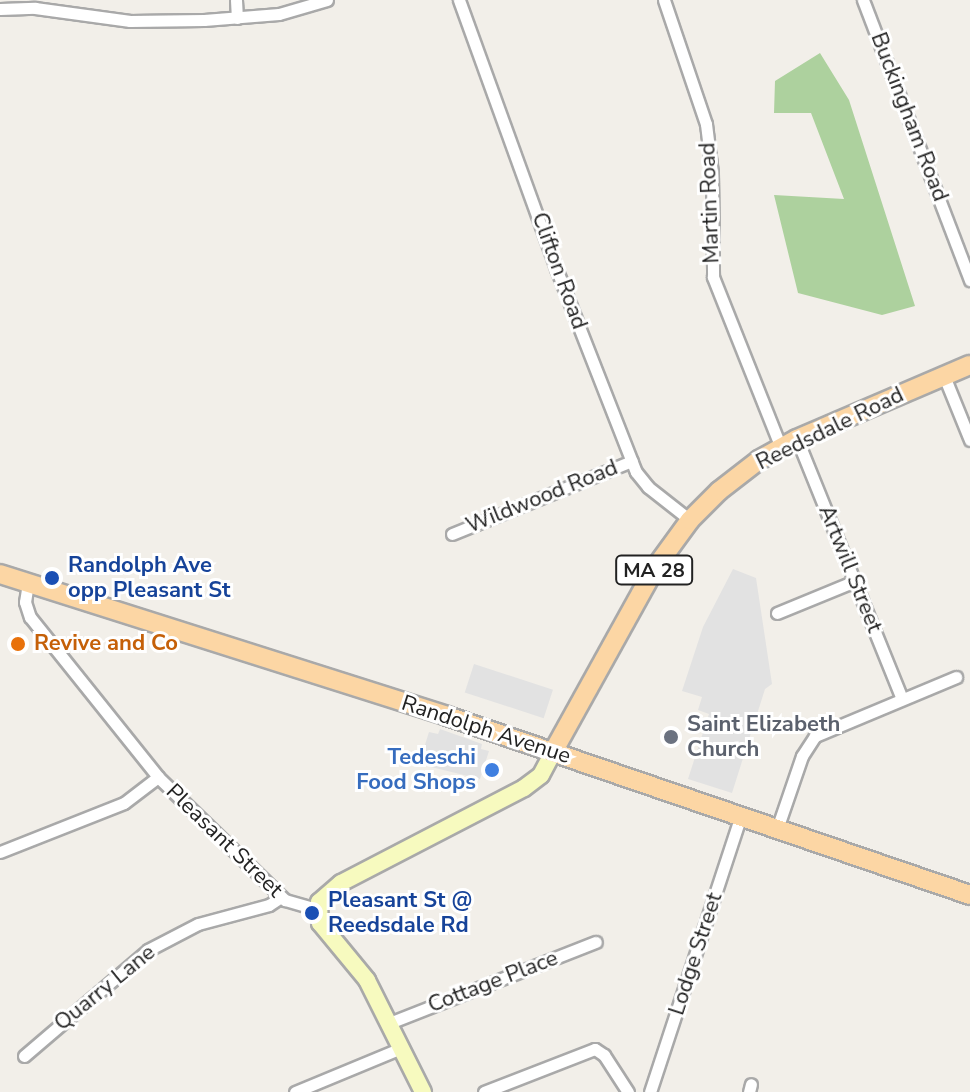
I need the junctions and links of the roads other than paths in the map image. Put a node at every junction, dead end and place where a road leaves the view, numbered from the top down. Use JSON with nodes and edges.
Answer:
{"nodes":[{"id":1,"x":236,"y":0,"type":"edge"},
{"id":2,"x":327,"y":0,"type":"edge"},
{"id":3,"x":459,"y":0,"type":"edge"},
{"id":4,"x":664,"y":0,"type":"edge"},
{"id":5,"x":863,"y":0,"type":"edge"},
{"id":6,"x":18,"y":4,"type":"edge"},
{"id":7,"x":0,"y":9,"type":"edge"},
{"id":8,"x":237,"y":18,"type":"junction"},
{"id":9,"x":970,"y":280,"type":"edge"},
{"id":10,"x":970,"y":365,"type":"edge"},
{"id":11,"x":944,"y":376,"type":"junction"},
{"id":12,"x":970,"y":440,"type":"edge"},
{"id":13,"x":789,"y":444,"type":"junction"},
{"id":14,"x":632,"y":461,"type":"junction"},
{"id":15,"x":690,"y":520,"type":"junction"},
{"id":16,"x":452,"y":534,"type":"dead end"},
{"id":17,"x":0,"y":574,"type":"edge"},
{"id":18,"x":855,"y":581,"type":"junction"},
{"id":19,"x":28,"y":583,"type":"junction"},
{"id":20,"x":777,"y":613,"type":"dead end"},
{"id":21,"x":956,"y":677,"type":"dead end"},
{"id":22,"x":902,"y":699,"type":"junction"},
{"id":23,"x":553,"y":752,"type":"junction"},
{"id":24,"x":158,"y":777,"type":"junction"},
{"id":25,"x":741,"y":816,"type":"junction"},
{"id":26,"x":777,"y":829,"type":"junction"},
{"id":27,"x":0,"y":852,"type":"edge"},
{"id":28,"x":970,"y":895,"type":"edge"},
{"id":29,"x":281,"y":897,"type":"junction"},
{"id":30,"x":317,"y":909,"type":"junction"},
{"id":31,"x":596,"y":942,"type":"dead end"},
{"id":32,"x":389,"y":1023,"type":"junction"},
{"id":33,"x":401,"y":1048,"type":"junction"},
{"id":34,"x":24,"y":1056,"type":"dead end"},
{"id":35,"x":295,"y":1092,"type":"edge"},
{"id":36,"x":423,"y":1092,"type":"edge"},
{"id":37,"x":484,"y":1092,"type":"edge"},
{"id":38,"x":628,"y":1092,"type":"edge"},
{"id":39,"x":650,"y":1092,"type":"edge"}],
"edges":[{"from":1,"to":8,"type":"street"},
{"from":2,"to":8,"type":"street"},
{"from":3,"to":14,"type":"street","name":"Clifton Road"},
{"from":4,"to":13,"type":"street","name":"Martin Road"},
{"from":5,"to":9,"type":"street","name":"Buckingham Road"},
{"from":6,"to":7,"type":"street"},
{"from":6,"to":8,"type":"street"},
{"from":10,"to":11,"type":"main road","name":"Reedsdale Road","number":"MA 28"},
{"from":11,"to":12,"type":"street"},
{"from":11,"to":13,"type":"main road","name":"Reedsdale Road","number":"MA 28"},
{"from":13,"to":15,"type":"main road","name":"Reedsdale Road","number":"MA 28"},
{"from":13,"to":18,"type":"street","name":"Artwill Street"},
{"from":14,"to":15,"type":"street","name":"Clifton Road"},
{"from":14,"to":16,"type":"street","name":"Wildwood Road"},
{"from":15,"to":23,"type":"main road","name":"Reedsdale Road","number":"MA 28"},
{"from":17,"to":19,"type":"main road","name":"Randolph Avenue"},
{"from":18,"to":20,"type":"street"},
{"from":18,"to":22,"type":"street","name":"Artwill Street"},
{"from":19,"to":23,"type":"main road","name":"Randolph Avenue"},
{"from":19,"to":24,"type":"street","name":"Pleasant Street"},
{"from":21,"to":22,"type":"street"},
{"from":22,"to":26,"type":"street"},
{"from":23,"to":25,"type":"main road","name":"Randolph Avenue"},
{"from":23,"to":30,"type":"street","name":"Reedsdale Road"},
{"from":24,"to":27,"type":"street"},
{"from":24,"to":29,"type":"street","name":"Pleasant Street"},
{"from":25,"to":26,"type":"main road","name":"Randolph Avenue"},
{"from":25,"to":39,"type":"street","name":"Lodge Street"},
{"from":26,"to":28,"type":"main road","name":"Randolph Avenue"},
{"from":29,"to":30,"type":"street","name":"Pleasant Street"},
{"from":29,"to":34,"type":"street","name":"Quarry Lane"},
{"from":30,"to":32,"type":"street"},
{"from":31,"to":32,"type":"street","name":"Cottage Place"},
{"from":32,"to":33,"type":"street"},
{"from":33,"to":35,"type":"street"},
{"from":33,"to":36,"type":"street"},
{"from":37,"to":38,"type":"street"}]}
